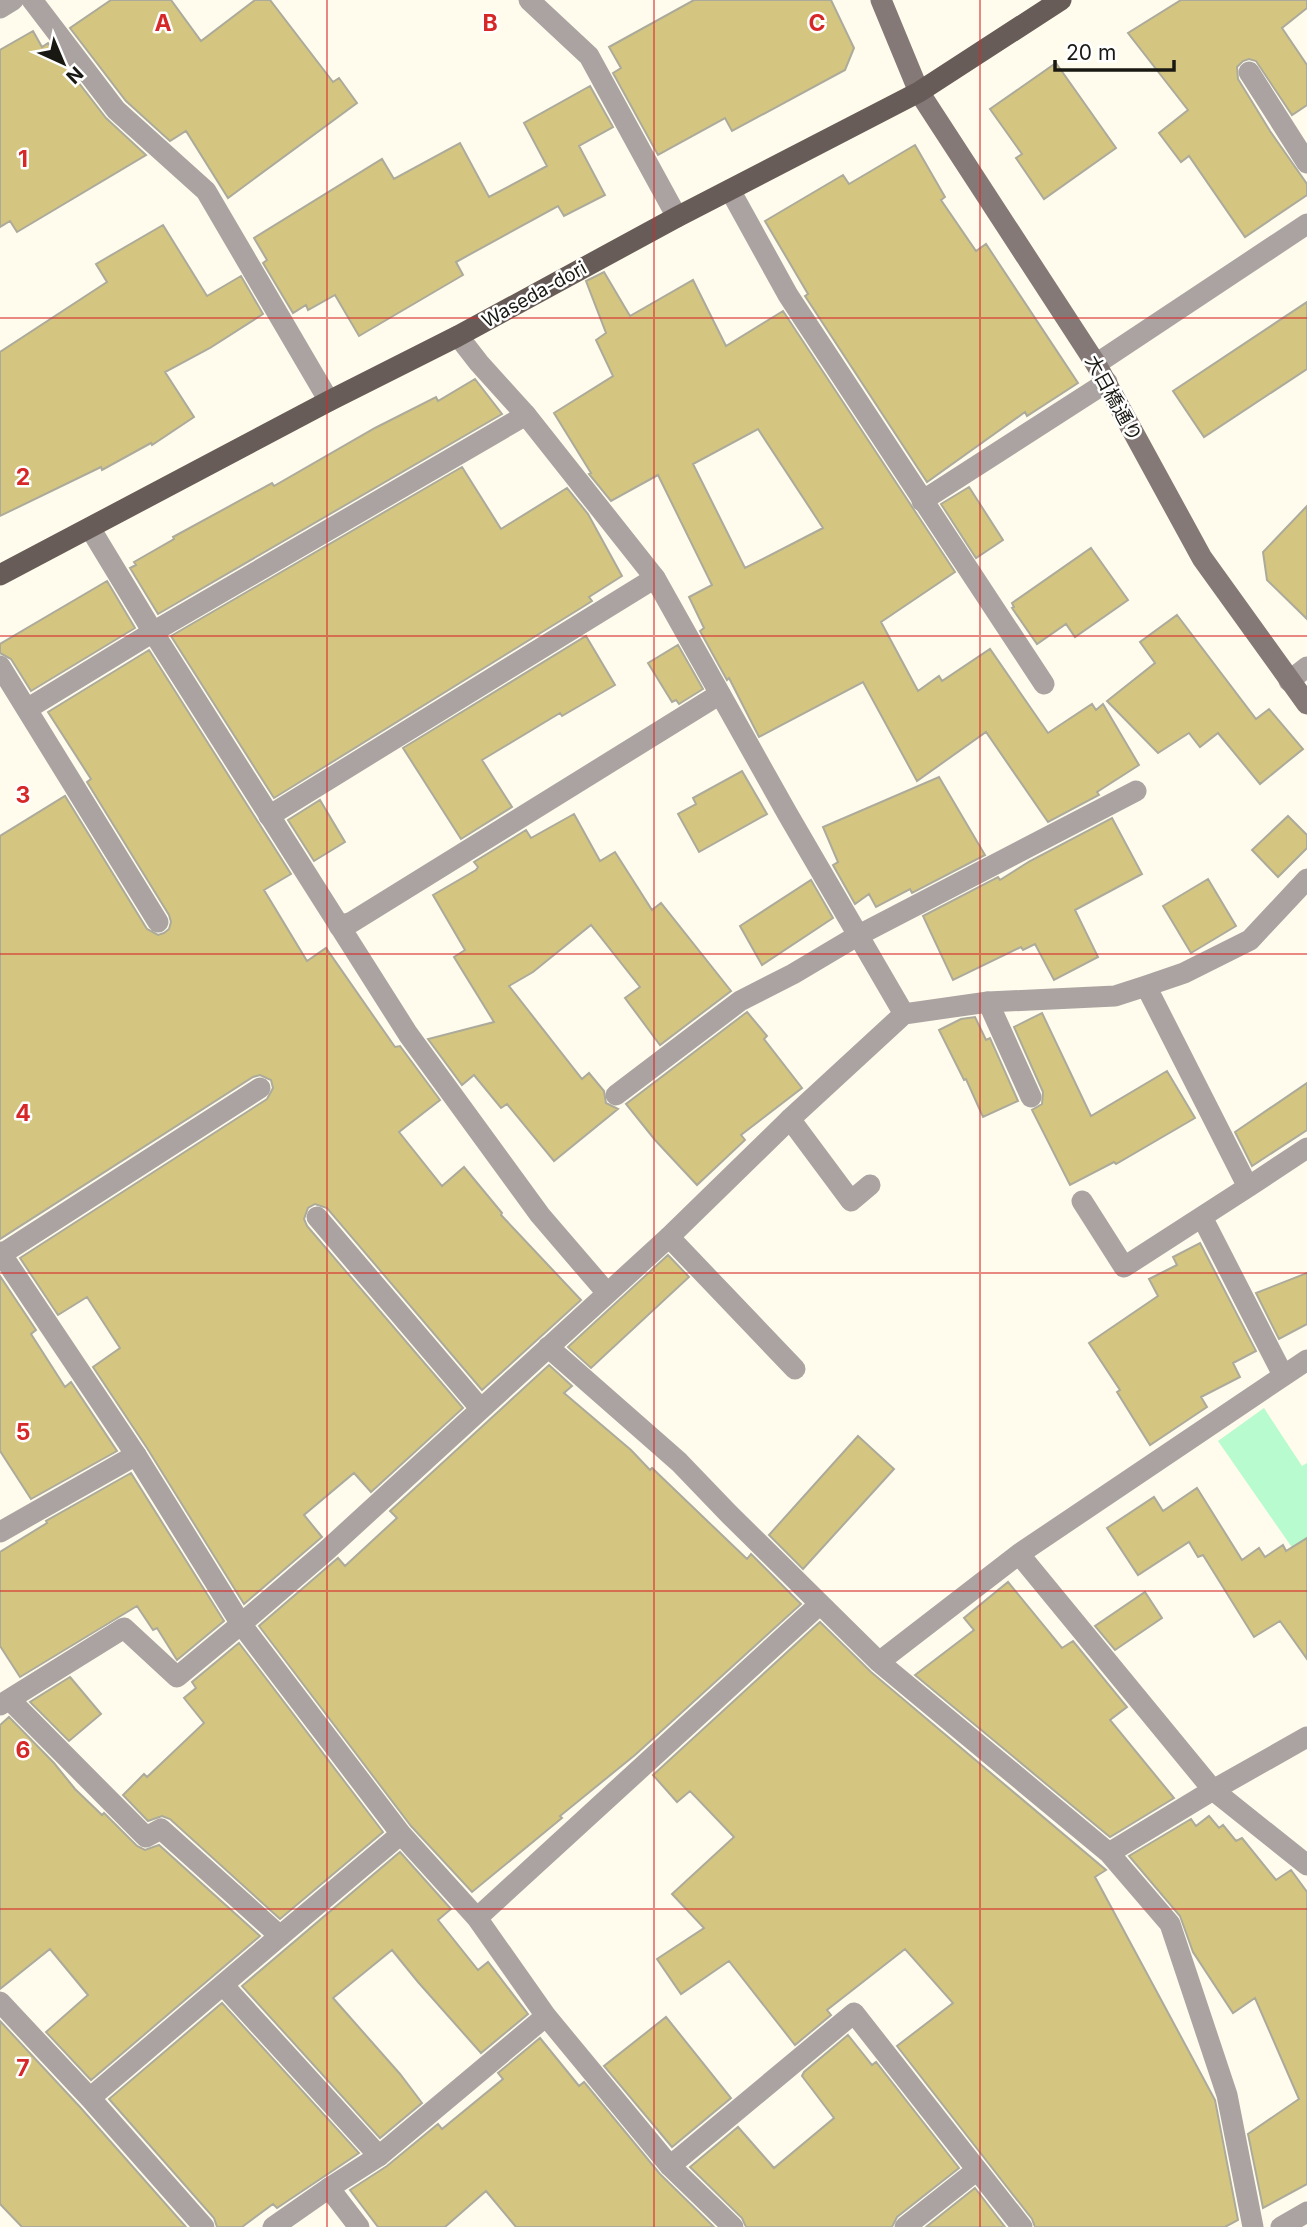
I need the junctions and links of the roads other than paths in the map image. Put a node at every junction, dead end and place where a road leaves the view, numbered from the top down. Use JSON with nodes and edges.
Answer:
{"nodes":[{"id":1,"x":13,"y":0,"type":"edge"},
{"id":2,"x":32,"y":0,"type":"edge"},
{"id":3,"x":529,"y":0,"type":"edge"},
{"id":4,"x":881,"y":0,"type":"edge"},
{"id":5,"x":1061,"y":0,"type":"edge"},
{"id":6,"x":0,"y":8,"type":"edge"},
{"id":7,"x":1249,"y":72,"type":"dead end"},
{"id":8,"x":919,"y":92,"type":"junction"},
{"id":9,"x":1307,"y":163,"type":"edge"},
{"id":10,"x":730,"y":190,"type":"junction"},
{"id":11,"x":677,"y":217,"type":"junction"},
{"id":12,"x":1307,"y":224,"type":"edge"},
{"id":13,"x":458,"y":336,"type":"junction"},
{"id":14,"x":1101,"y":373,"type":"junction"},
{"id":15,"x":329,"y":401,"type":"junction"},
{"id":16,"x":526,"y":415,"type":"junction"},
{"id":17,"x":922,"y":501,"type":"junction"},
{"id":18,"x":90,"y":528,"type":"junction"},
{"id":19,"x":0,"y":575,"type":"edge"},
{"id":20,"x":655,"y":578,"type":"junction"},
{"id":21,"x":153,"y":632,"type":"junction"},
{"id":22,"x":0,"y":666,"type":"edge"},
{"id":23,"x":1307,"y":667,"type":"edge"},
{"id":24,"x":1289,"y":681,"type":"junction"},
{"id":25,"x":1044,"y":684,"type":"dead end"},
{"id":26,"x":720,"y":694,"type":"junction"},
{"id":27,"x":1307,"y":704,"type":"edge"},
{"id":28,"x":27,"y":709,"type":"junction"},
{"id":29,"x":1136,"y":791,"type":"dead end"},
{"id":30,"x":269,"y":816,"type":"junction"},
{"id":31,"x":1307,"y":879,"type":"edge"},
{"id":32,"x":158,"y":922,"type":"dead end"},
{"id":33,"x":339,"y":926,"type":"junction"},
{"id":34,"x":857,"y":936,"type":"junction"},
{"id":35,"x":1146,"y":986,"type":"junction"},
{"id":36,"x":988,"y":1002,"type":"junction"},
{"id":37,"x":904,"y":1014,"type":"junction"},
{"id":38,"x":260,"y":1088,"type":"dead end"},
{"id":39,"x":616,"y":1095,"type":"dead end"},
{"id":40,"x":1031,"y":1097,"type":"dead end"},
{"id":41,"x":790,"y":1119,"type":"junction"},
{"id":42,"x":1307,"y":1148,"type":"edge"},
{"id":43,"x":870,"y":1185,"type":"dead end"},
{"id":44,"x":1248,"y":1187,"type":"junction"},
{"id":45,"x":1082,"y":1201,"type":"dead end"},
{"id":46,"x":317,"y":1217,"type":"dead end"},
{"id":47,"x":1202,"y":1217,"type":"junction"},
{"id":48,"x":669,"y":1237,"type":"junction"},
{"id":49,"x":1,"y":1253,"type":"edge"},
{"id":50,"x":607,"y":1293,"type":"junction"},
{"id":51,"x":548,"y":1347,"type":"junction"},
{"id":52,"x":1307,"y":1360,"type":"edge"},
{"id":53,"x":795,"y":1369,"type":"dead end"},
{"id":54,"x":1283,"y":1375,"type":"junction"},
{"id":55,"x":480,"y":1408,"type":"junction"},
{"id":56,"x":136,"y":1455,"type":"junction"},
{"id":57,"x":0,"y":1532,"type":"edge"},
{"id":58,"x":1019,"y":1554,"type":"junction"},
{"id":59,"x":820,"y":1604,"type":"junction"},
{"id":60,"x":241,"y":1624,"type":"junction"},
{"id":61,"x":878,"y":1662,"type":"junction"},
{"id":62,"x":5,"y":1702,"type":"edge"},
{"id":63,"x":1307,"y":1737,"type":"edge"},
{"id":64,"x":1213,"y":1790,"type":"junction"},
{"id":65,"x":401,"y":1835,"type":"junction"},
{"id":66,"x":1109,"y":1853,"type":"junction"},
{"id":67,"x":1307,"y":1865,"type":"edge"},
{"id":68,"x":477,"y":1918,"type":"junction"},
{"id":69,"x":281,"y":1936,"type":"junction"},
{"id":70,"x":223,"y":1985,"type":"junction"},
{"id":71,"x":0,"y":2002,"type":"edge"},
{"id":72,"x":546,"y":2016,"type":"junction"},
{"id":73,"x":90,"y":2098,"type":"junction"},
{"id":74,"x":379,"y":2156,"type":"junction"},
{"id":75,"x":670,"y":2166,"type":"junction"},
{"id":76,"x":977,"y":2170,"type":"junction"},
{"id":77,"x":329,"y":2188,"type":"junction"},
{"id":78,"x":1307,"y":2213,"type":"edge"},
{"id":79,"x":204,"y":2227,"type":"edge"},
{"id":80,"x":273,"y":2227,"type":"edge"},
{"id":81,"x":359,"y":2227,"type":"edge"},
{"id":82,"x":733,"y":2227,"type":"edge"},
{"id":83,"x":905,"y":2227,"type":"edge"},
{"id":84,"x":1022,"y":2227,"type":"edge"},
{"id":85,"x":1253,"y":2227,"type":"edge"},
{"id":86,"x":1281,"y":2227,"type":"edge"}],
"edges":[{"from":1,"to":6,"type":"street"},
{"from":2,"to":15,"type":"street"},
{"from":3,"to":11,"type":"street"},
{"from":4,"to":8,"type":"street","name":"大日橋通り"},
{"from":5,"to":8,"type":"main road","name":"Waseda-dori"},
{"from":7,"to":9,"type":"street"},
{"from":8,"to":10,"type":"main road","name":"Waseda-dori"},
{"from":8,"to":14,"type":"street","name":"大日橋通り"},
{"from":10,"to":11,"type":"main road","name":"Waseda-dori"},
{"from":10,"to":17,"type":"street"},
{"from":11,"to":13,"type":"main road","name":"Waseda-dori"},
{"from":12,"to":14,"type":"street"},
{"from":13,"to":15,"type":"main road","name":"Waseda-dori"},
{"from":13,"to":16,"type":"street"},
{"from":14,"to":17,"type":"street"},
{"from":14,"to":24,"type":"street","name":"大日橋通り"},
{"from":15,"to":18,"type":"main road","name":"Waseda-dori"},
{"from":16,"to":20,"type":"street"},
{"from":16,"to":21,"type":"street"},
{"from":17,"to":25,"type":"street"},
{"from":18,"to":19,"type":"main road","name":"Waseda-dori"},
{"from":18,"to":21,"type":"street"},
{"from":20,"to":26,"type":"street"},
{"from":20,"to":30,"type":"street"},
{"from":21,"to":28,"type":"street"},
{"from":21,"to":30,"type":"street"},
{"from":22,"to":28,"type":"street"},
{"from":23,"to":24,"type":"street"},
{"from":24,"to":27,"type":"street","name":"大日橋通り"},
{"from":26,"to":33,"type":"street"},
{"from":26,"to":34,"type":"street"},
{"from":28,"to":32,"type":"street"},
{"from":29,"to":34,"type":"street"},
{"from":30,"to":33,"type":"street"},
{"from":31,"to":35,"type":"street"},
{"from":33,"to":50,"type":"street"},
{"from":34,"to":37,"type":"street"},
{"from":34,"to":39,"type":"street"},
{"from":35,"to":36,"type":"street"},
{"from":35,"to":44,"type":"street"},
{"from":36,"to":37,"type":"street"},
{"from":36,"to":40,"type":"street"},
{"from":37,"to":41,"type":"street"},
{"from":38,"to":49,"type":"street"},
{"from":41,"to":43,"type":"street"},
{"from":41,"to":48,"type":"street"},
{"from":42,"to":44,"type":"street"},
{"from":44,"to":47,"type":"street"},
{"from":45,"to":47,"type":"street"},
{"from":46,"to":55,"type":"street"},
{"from":47,"to":54,"type":"street"},
{"from":48,"to":50,"type":"street"},
{"from":48,"to":53,"type":"street"},
{"from":49,"to":56,"type":"street"},
{"from":50,"to":51,"type":"street"},
{"from":51,"to":55,"type":"street"},
{"from":51,"to":59,"type":"street"},
{"from":52,"to":54,"type":"street"},
{"from":54,"to":58,"type":"street"},
{"from":55,"to":60,"type":"street"},
{"from":56,"to":57,"type":"street"},
{"from":56,"to":60,"type":"street"},
{"from":58,"to":61,"type":"street"},
{"from":58,"to":64,"type":"street"},
{"from":59,"to":61,"type":"street"},
{"from":59,"to":68,"type":"street"},
{"from":60,"to":62,"type":"street"},
{"from":60,"to":65,"type":"street"},
{"from":61,"to":66,"type":"street"},
{"from":62,"to":69,"type":"street"},
{"from":63,"to":64,"type":"street"},
{"from":64,"to":66,"type":"street"},
{"from":64,"to":67,"type":"street"},
{"from":65,"to":68,"type":"street"},
{"from":65,"to":69,"type":"street"},
{"from":66,"to":85,"type":"street"},
{"from":68,"to":72,"type":"street"},
{"from":69,"to":70,"type":"street"},
{"from":70,"to":73,"type":"street"},
{"from":70,"to":74,"type":"street"},
{"from":71,"to":73,"type":"street"},
{"from":72,"to":74,"type":"street"},
{"from":72,"to":75,"type":"street"},
{"from":73,"to":79,"type":"street"},
{"from":74,"to":77,"type":"street"},
{"from":75,"to":76,"type":"street"},
{"from":75,"to":82,"type":"street"},
{"from":76,"to":83,"type":"street"},
{"from":76,"to":84,"type":"street"},
{"from":77,"to":80,"type":"street"},
{"from":77,"to":81,"type":"street"},
{"from":78,"to":86,"type":"street"}]}
